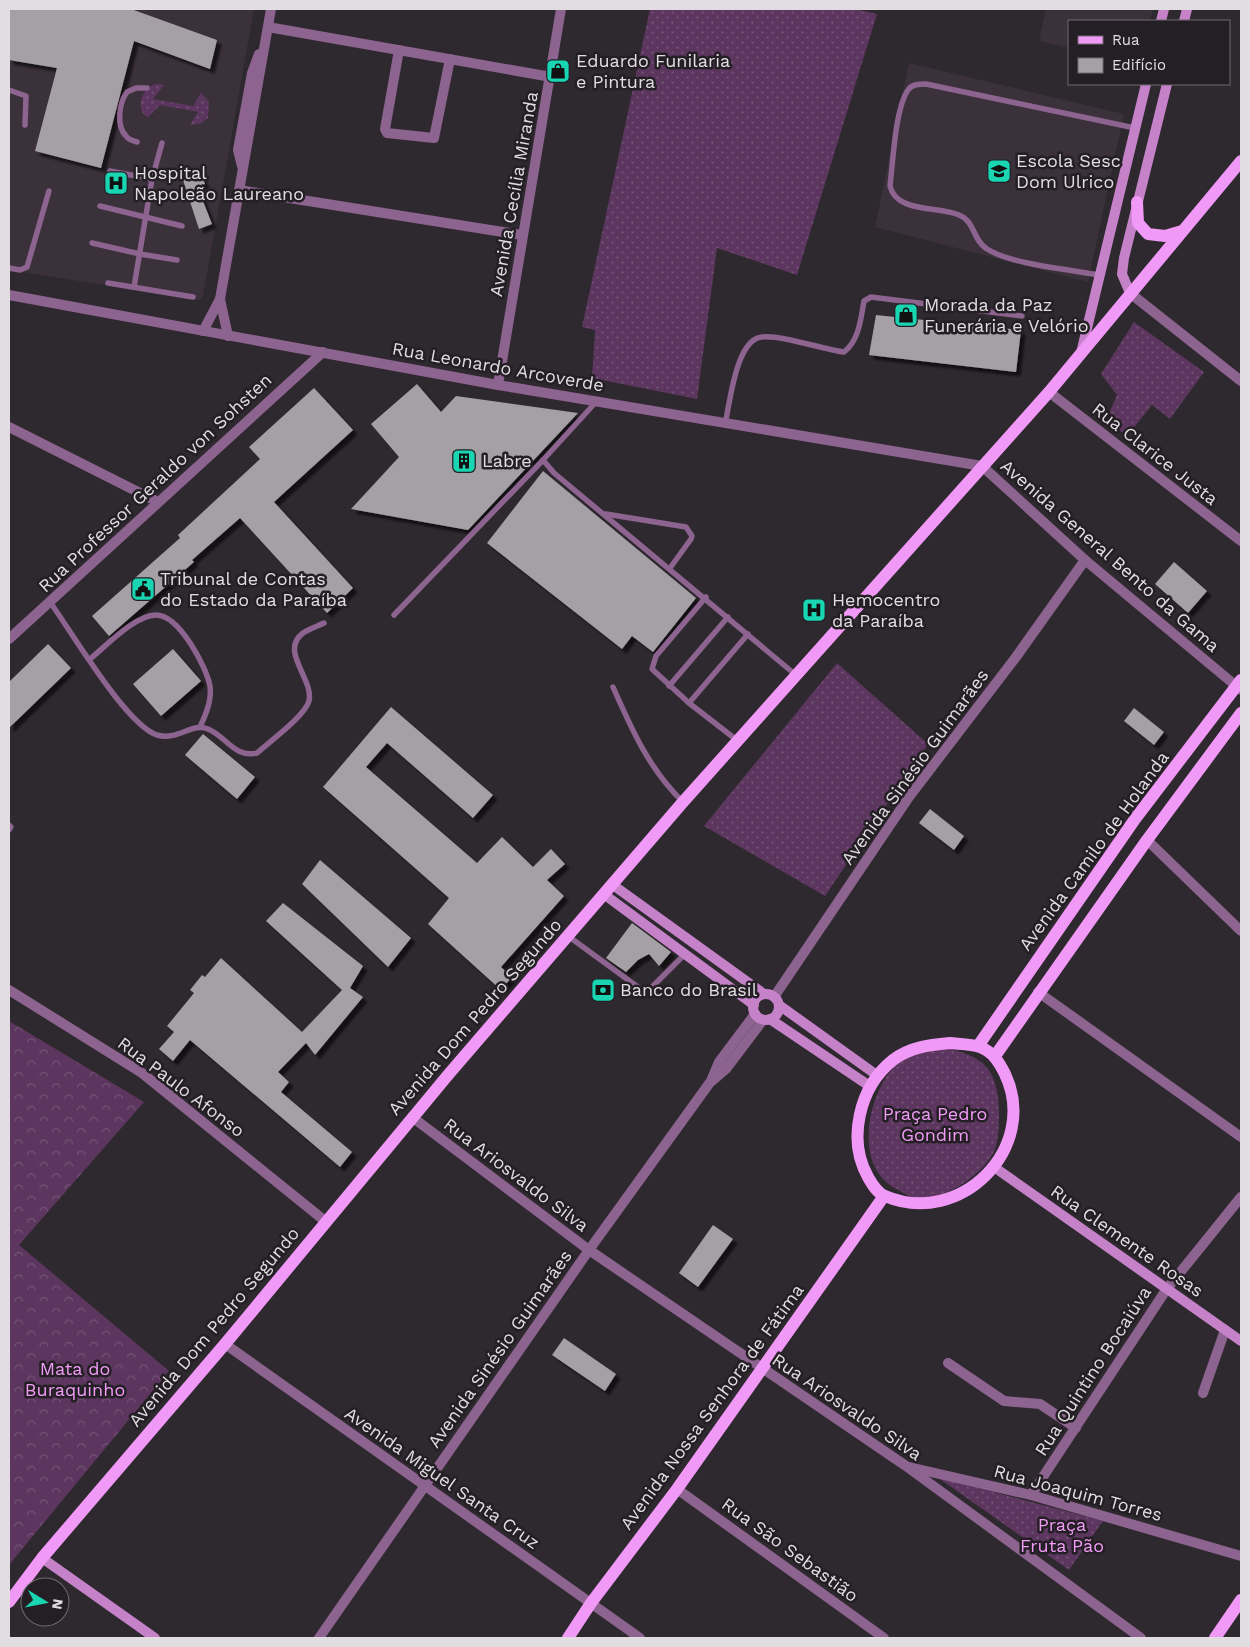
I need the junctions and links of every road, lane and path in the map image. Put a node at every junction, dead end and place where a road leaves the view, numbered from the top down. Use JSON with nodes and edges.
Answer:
{"nodes":[{"id":1,"x":271,"y":9,"type":"edge"},
{"id":2,"x":561,"y":9,"type":"edge"},
{"id":3,"x":267,"y":32,"type":"junction"},
{"id":4,"x":400,"y":50,"type":"junction"},
{"id":5,"x":450,"y":60,"type":"junction"},
{"id":6,"x":551,"y":76,"type":"junction"},
{"id":7,"x":1146,"y":85,"type":"edge"},
{"id":8,"x":1167,"y":85,"type":"edge"},
{"id":9,"x":147,"y":88,"type":"dead end"},
{"id":10,"x":9,"y":90,"type":"edge"},
{"id":11,"x":25,"y":125,"type":"dead end"},
{"id":12,"x":1135,"y":128,"type":"junction"},
{"id":13,"x":137,"y":142,"type":"dead end"},
{"id":14,"x":162,"y":144,"type":"dead end"},
{"id":15,"x":1241,"y":162,"type":"edge"},
{"id":16,"x":110,"y":171,"type":"dead end"},
{"id":17,"x":152,"y":179,"type":"junction"},
{"id":18,"x":239,"y":190,"type":"junction"},
{"id":19,"x":49,"y":191,"type":"dead end"},
{"id":20,"x":1137,"y":202,"type":"junction"},
{"id":21,"x":100,"y":206,"type":"dead end"},
{"id":22,"x":146,"y":218,"type":"junction"},
{"id":23,"x":182,"y":226,"type":"dead end"},
{"id":24,"x":1182,"y":231,"type":"junction"},
{"id":25,"x":522,"y":236,"type":"junction"},
{"id":26,"x":92,"y":243,"type":"dead end"},
{"id":27,"x":140,"y":254,"type":"junction"},
{"id":28,"x":177,"y":260,"type":"dead end"},
{"id":29,"x":9,"y":268,"type":"edge"},
{"id":30,"x":1099,"y":274,"type":"junction"},
{"id":31,"x":108,"y":283,"type":"dead end"},
{"id":32,"x":134,"y":287,"type":"junction"},
{"id":33,"x":1130,"y":293,"type":"junction"},
{"id":34,"x":9,"y":295,"type":"edge"},
{"id":35,"x":193,"y":297,"type":"dead end"},
{"id":36,"x":220,"y":299,"type":"junction"},
{"id":37,"x":1022,"y":316,"type":"dead end"},
{"id":38,"x":203,"y":331,"type":"junction"},
{"id":39,"x":228,"y":336,"type":"junction"},
{"id":40,"x":323,"y":352,"type":"junction"},
{"id":41,"x":1081,"y":353,"type":"junction"},
{"id":42,"x":1241,"y":381,"type":"edge"},
{"id":43,"x":498,"y":385,"type":"junction"},
{"id":44,"x":1049,"y":392,"type":"junction"},
{"id":45,"x":596,"y":402,"type":"junction"},
{"id":46,"x":725,"y":424,"type":"junction"},
{"id":47,"x":9,"y":427,"type":"edge"},
{"id":48,"x":543,"y":460,"type":"junction"},
{"id":49,"x":982,"y":466,"type":"junction"},
{"id":50,"x":158,"y":502,"type":"junction"},
{"id":51,"x":604,"y":514,"type":"junction"},
{"id":52,"x":1241,"y":541,"type":"edge"},
{"id":53,"x":1085,"y":560,"type":"junction"},
{"id":54,"x":670,"y":568,"type":"junction"},
{"id":55,"x":706,"y":597,"type":"junction"},
{"id":56,"x":50,"y":602,"type":"junction"},
{"id":57,"x":394,"y":615,"type":"dead end"},
{"id":58,"x":728,"y":617,"type":"junction"},
{"id":59,"x":324,"y":623,"type":"dead end"},
{"id":60,"x":748,"y":634,"type":"junction"},
{"id":61,"x":9,"y":639,"type":"edge"},
{"id":62,"x":90,"y":659,"type":"junction"},
{"id":63,"x":798,"y":676,"type":"junction"},
{"id":64,"x":1240,"y":685,"type":"edge"},
{"id":65,"x":669,"y":686,"type":"junction"},
{"id":66,"x":613,"y":688,"type":"dead end"},
{"id":67,"x":689,"y":703,"type":"junction"},
{"id":68,"x":1241,"y":713,"type":"edge"},
{"id":69,"x":200,"y":726,"type":"junction"},
{"id":70,"x":739,"y":742,"type":"junction"},
{"id":71,"x":684,"y":802,"type":"junction"},
{"id":72,"x":9,"y":825,"type":"edge"},
{"id":73,"x":9,"y":830,"type":"edge"},
{"id":74,"x":1147,"y":840,"type":"junction"},
{"id":75,"x":609,"y":890,"type":"junction"},
{"id":76,"x":1241,"y":931,"type":"edge"},
{"id":77,"x":568,"y":936,"type":"junction"},
{"id":78,"x":684,"y":955,"type":"junction"},
{"id":79,"x":9,"y":990,"type":"edge"},
{"id":80,"x":1038,"y":992,"type":"junction"},
{"id":81,"x":772,"y":999,"type":"junction"},
{"id":82,"x":761,"y":1014,"type":"junction"},
{"id":83,"x":978,"y":1046,"type":"junction"},
{"id":84,"x":995,"y":1056,"type":"junction"},
{"id":85,"x":878,"y":1076,"type":"junction"},
{"id":86,"x":872,"y":1087,"type":"junction"},
{"id":87,"x":412,"y":1117,"type":"junction"},
{"id":88,"x":1241,"y":1137,"type":"edge"},
{"id":89,"x":994,"y":1167,"type":"junction"},
{"id":90,"x":884,"y":1196,"type":"junction"},
{"id":91,"x":1241,"y":1197,"type":"edge"},
{"id":92,"x":325,"y":1221,"type":"junction"},
{"id":93,"x":589,"y":1250,"type":"junction"},
{"id":94,"x":1166,"y":1290,"type":"junction"},
{"id":95,"x":1225,"y":1330,"type":"junction"},
{"id":96,"x":1241,"y":1340,"type":"edge"},
{"id":97,"x":225,"y":1344,"type":"junction"},
{"id":98,"x":948,"y":1363,"type":"dead end"},
{"id":99,"x":762,"y":1368,"type":"junction"},
{"id":100,"x":1203,"y":1393,"type":"dead end"},
{"id":101,"x":1076,"y":1428,"type":"junction"},
{"id":102,"x":906,"y":1466,"type":"junction"},
{"id":103,"x":425,"y":1487,"type":"junction"},
{"id":104,"x":677,"y":1489,"type":"junction"},
{"id":105,"x":1031,"y":1494,"type":"junction"},
{"id":106,"x":1241,"y":1556,"type":"edge"},
{"id":107,"x":42,"y":1558,"type":"junction"},
{"id":108,"x":1241,"y":1600,"type":"edge"},
{"id":109,"x":9,"y":1602,"type":"edge"},
{"id":110,"x":591,"y":1604,"type":"junction"},
{"id":111,"x":154,"y":1638,"type":"edge"},
{"id":112,"x":319,"y":1638,"type":"edge"},
{"id":113,"x":568,"y":1638,"type":"edge"},
{"id":114,"x":640,"y":1638,"type":"edge"},
{"id":115,"x":884,"y":1638,"type":"edge"},
{"id":116,"x":1141,"y":1638,"type":"edge"},
{"id":117,"x":1215,"y":1638,"type":"edge"}],
"edges":[{"from":1,"to":3,"type":"street"},
{"from":2,"to":6,"type":"street","name":"Avenida Cecília Miranda"},
{"from":3,"to":4,"type":"street"},
{"from":3,"to":18,"type":"street"},
{"from":4,"to":5,"type":"street"},
{"from":4,"to":5,"type":"street"},
{"from":5,"to":6,"type":"street"},
{"from":6,"to":25,"type":"street","name":"Avenida Cecília Miranda"},
{"from":7,"to":12,"type":"main road"},
{"from":8,"to":20,"type":"main road"},
{"from":9,"to":13,"type":"lane"},
{"from":10,"to":11,"type":"lane"},
{"from":12,"to":30,"type":"main road"},
{"from":12,"to":30,"type":"lane"},
{"from":14,"to":17,"type":"lane"},
{"from":15,"to":24,"type":"main road","name":"Avenida Dom Pedro Segundo"},
{"from":16,"to":17,"type":"lane"},
{"from":17,"to":22,"type":"lane"},
{"from":18,"to":25,"type":"street"},
{"from":18,"to":36,"type":"street"},
{"from":19,"to":29,"type":"lane"},
{"from":20,"to":24,"type":"main road"},
{"from":20,"to":33,"type":"main road"},
{"from":21,"to":22,"type":"lane"},
{"from":22,"to":23,"type":"lane"},
{"from":22,"to":27,"type":"lane"},
{"from":24,"to":33,"type":"main road","name":"Avenida Dom Pedro Segundo"},
{"from":25,"to":43,"type":"street","name":"Avenida Cecília Miranda"},
{"from":26,"to":27,"type":"lane"},
{"from":27,"to":28,"type":"lane"},
{"from":27,"to":32,"type":"lane"},
{"from":30,"to":41,"type":"main road"},
{"from":31,"to":32,"type":"lane"},
{"from":32,"to":35,"type":"lane"},
{"from":33,"to":41,"type":"main road","name":"Avenida Dom Pedro Segundo"},
{"from":33,"to":42,"type":"street"},
{"from":34,"to":38,"type":"street","name":"Rua Leonardo Arcoverde"},
{"from":36,"to":38,"type":"street"},
{"from":36,"to":39,"type":"street"},
{"from":37,"to":46,"type":"lane"},
{"from":38,"to":39,"type":"street","name":"Rua Leonardo Arcoverde"},
{"from":39,"to":40,"type":"street","name":"Rua Leonardo Arcoverde"},
{"from":40,"to":43,"type":"street","name":"Rua Leonardo Arcoverde"},
{"from":40,"to":50,"type":"street","name":"Rua Professor Geraldo von Sohsten"},
{"from":41,"to":44,"type":"main road","name":"Avenida Dom Pedro Segundo"},
{"from":43,"to":45,"type":"street","name":"Rua Leonardo Arcoverde"},
{"from":44,"to":49,"type":"main road","name":"Avenida Dom Pedro Segundo"},
{"from":44,"to":52,"type":"street","name":"Rua Clarice Justa"},
{"from":45,"to":46,"type":"street","name":"Rua Leonardo Arcoverde"},
{"from":45,"to":48,"type":"lane"},
{"from":46,"to":49,"type":"street","name":"Rua Leonardo Arcoverde"},
{"from":47,"to":50,"type":"street"},
{"from":48,"to":51,"type":"lane"},
{"from":48,"to":57,"type":"lane"},
{"from":49,"to":53,"type":"street","name":"Avenida General Bento da Gama"},
{"from":49,"to":63,"type":"main road","name":"Avenida Dom Pedro Segundo"},
{"from":50,"to":56,"type":"street","name":"Rua Professor Geraldo von Sohsten"},
{"from":51,"to":54,"type":"lane"},
{"from":51,"to":54,"type":"lane"},
{"from":53,"to":64,"type":"street","name":"Avenida General Bento da Gama"},
{"from":53,"to":81,"type":"street","name":"Avenida Sinésio Guimarães"},
{"from":54,"to":55,"type":"lane"},
{"from":55,"to":58,"type":"lane"},
{"from":55,"to":65,"type":"lane"},
{"from":56,"to":61,"type":"street","name":"Rua Professor Geraldo von Sohsten"},
{"from":56,"to":62,"type":"lane"},
{"from":58,"to":60,"type":"lane"},
{"from":58,"to":65,"type":"lane"},
{"from":59,"to":69,"type":"lane"},
{"from":60,"to":63,"type":"lane"},
{"from":60,"to":67,"type":"lane"},
{"from":62,"to":69,"type":"lane"},
{"from":62,"to":69,"type":"lane"},
{"from":63,"to":70,"type":"main road","name":"Avenida Dom Pedro Segundo"},
{"from":64,"to":83,"type":"main road","name":"Avenida Camilo de Holanda"},
{"from":65,"to":67,"type":"lane"},
{"from":66,"to":71,"type":"lane"},
{"from":67,"to":70,"type":"lane"},
{"from":68,"to":74,"type":"main road","name":"Avenida Camilo de Holanda"},
{"from":70,"to":71,"type":"main road","name":"Avenida Dom Pedro Segundo"},
{"from":71,"to":75,"type":"main road","name":"Avenida Dom Pedro Segundo"},
{"from":72,"to":73,"type":"lane"},
{"from":74,"to":76,"type":"street"},
{"from":74,"to":80,"type":"main road","name":"Avenida Camilo de Holanda"},
{"from":75,"to":77,"type":"main road","name":"Avenida Dom Pedro Segundo"},
{"from":75,"to":78,"type":"main road"},
{"from":75,"to":81,"type":"main road"},
{"from":77,"to":78,"type":"lane"},
{"from":77,"to":87,"type":"main road","name":"Avenida Dom Pedro Segundo"},
{"from":78,"to":82,"type":"main road"},
{"from":79,"to":92,"type":"street","name":"Rua Paulo Afonso"},
{"from":80,"to":84,"type":"main road","name":"Avenida Camilo de Holanda"},
{"from":80,"to":88,"type":"street"},
{"from":81,"to":82,"type":"main road"},
{"from":81,"to":82,"type":"main road"},
{"from":81,"to":85,"type":"main road"},
{"from":82,"to":86,"type":"main road"},
{"from":82,"to":93,"type":"street","name":"Avenida Sinésio Guimarães"},
{"from":83,"to":84,"type":"main road"},
{"from":83,"to":85,"type":"main road"},
{"from":84,"to":89,"type":"main road"},
{"from":85,"to":86,"type":"main road"},
{"from":86,"to":90,"type":"main road"},
{"from":87,"to":92,"type":"main road","name":"Avenida Dom Pedro Segundo"},
{"from":87,"to":93,"type":"street","name":"Rua Ariosvaldo Silva"},
{"from":89,"to":90,"type":"main road"},
{"from":89,"to":94,"type":"main road","name":"Rua Clemente Rosas"},
{"from":90,"to":99,"type":"main road","name":"Avenida Nossa Senhora de Fátima"},
{"from":91,"to":94,"type":"street","name":"Rua Quintino Bocaiúva"},
{"from":92,"to":97,"type":"main road","name":"Avenida Dom Pedro Segundo"},
{"from":93,"to":99,"type":"street","name":"Rua Ariosvaldo Silva"},
{"from":93,"to":103,"type":"street","name":"Avenida Sinésio Guimarães"},
{"from":94,"to":95,"type":"main road","name":"Rua Clemente Rosas"},
{"from":94,"to":101,"type":"street","name":"Rua Quintino Bocaiúva"},
{"from":95,"to":96,"type":"main road","name":"Rua Clemente Rosas"},
{"from":95,"to":100,"type":"street"},
{"from":97,"to":103,"type":"street","name":"Avenida Miguel Santa Cruz"},
{"from":97,"to":107,"type":"main road","name":"Avenida Dom Pedro Segundo"},
{"from":98,"to":101,"type":"street"},
{"from":99,"to":102,"type":"street","name":"Rua Ariosvaldo Silva"},
{"from":99,"to":104,"type":"main road","name":"Avenida Nossa Senhora de Fátima"},
{"from":101,"to":105,"type":"street","name":"Rua Quintino Bocaiúva"},
{"from":102,"to":105,"type":"street","name":"Rua Joaquim Torres"},
{"from":102,"to":116,"type":"street","name":"Rua Ariosvaldo Silva"},
{"from":103,"to":110,"type":"street","name":"Avenida Miguel Santa Cruz"},
{"from":103,"to":112,"type":"street","name":"Avenida Sinésio Guimarães"},
{"from":104,"to":110,"type":"main road","name":"Avenida Nossa Senhora de Fátima"},
{"from":104,"to":115,"type":"street","name":"Rua São Sebastião"},
{"from":105,"to":106,"type":"street","name":"Rua Joaquim Torres"},
{"from":107,"to":109,"type":"main road","name":"Avenida Dom Pedro Segundo"},
{"from":107,"to":111,"type":"main road"},
{"from":108,"to":117,"type":"main road"},
{"from":110,"to":113,"type":"main road","name":"Avenida Nossa Senhora de Fátima"},
{"from":110,"to":114,"type":"street","name":"Avenida Miguel Santa Cruz"}]}
